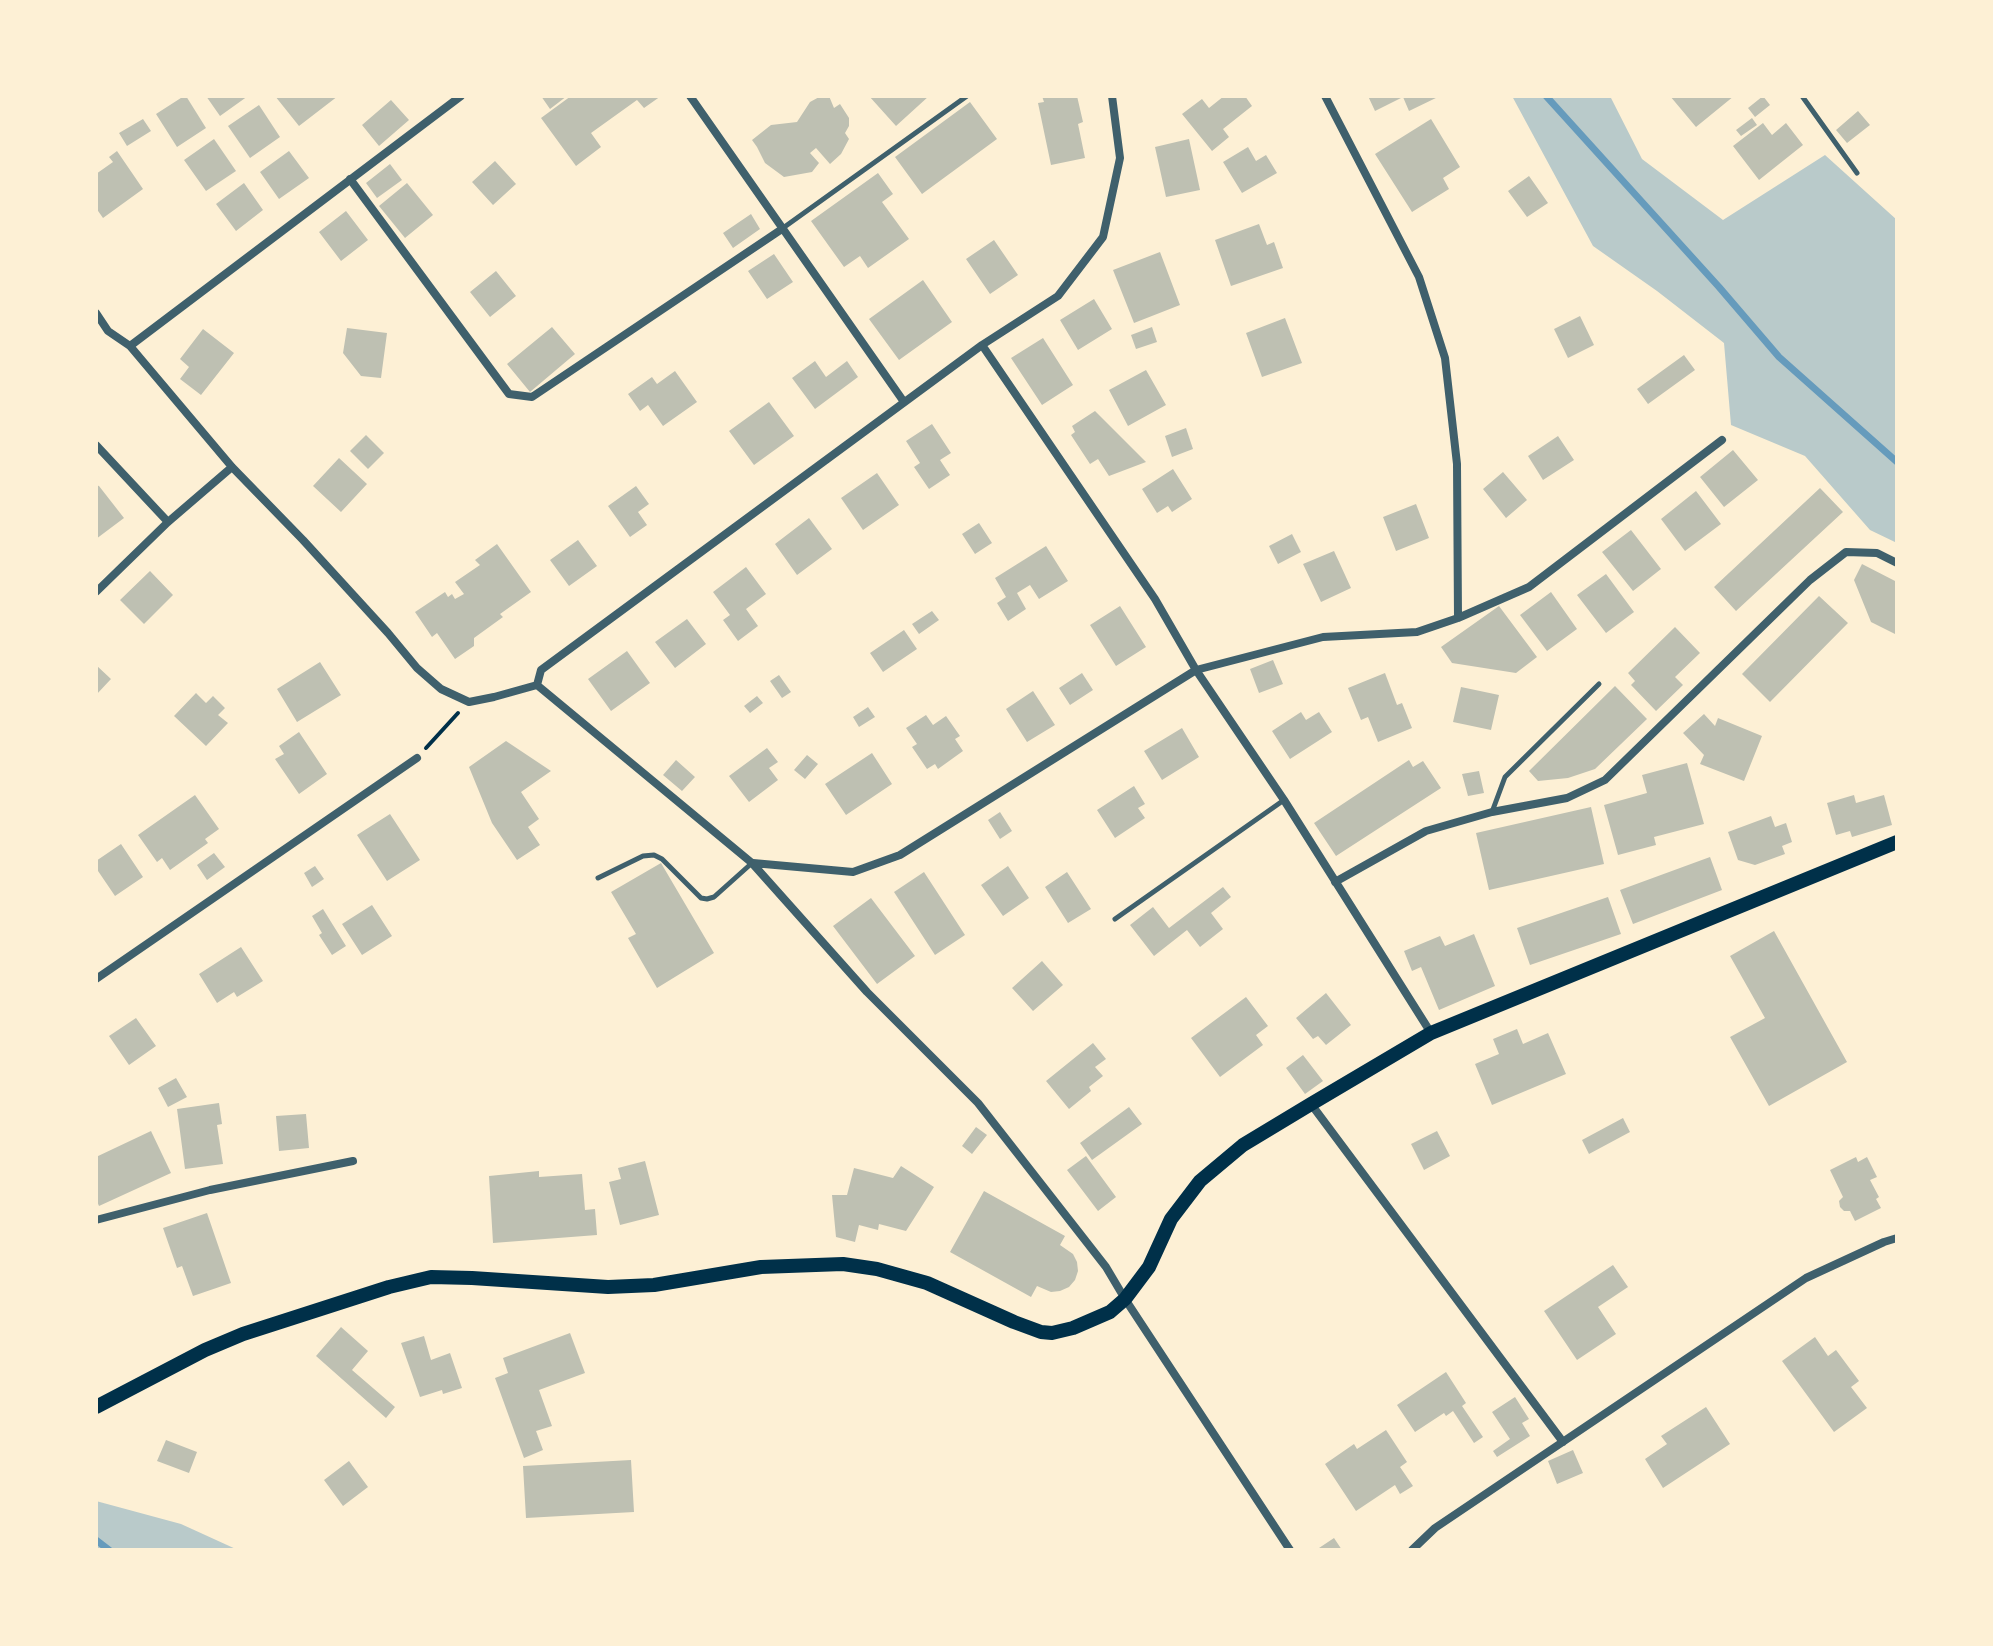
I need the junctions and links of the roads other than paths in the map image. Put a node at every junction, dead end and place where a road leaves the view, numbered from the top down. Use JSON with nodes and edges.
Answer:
{"nodes":[{"id":1,"x":461,"y":96,"type":"edge"},
{"id":2,"x":690,"y":96,"type":"edge"},
{"id":3,"x":967,"y":96,"type":"edge"},
{"id":4,"x":1112,"y":96,"type":"edge"},
{"id":5,"x":1325,"y":96,"type":"edge"},
{"id":6,"x":1802,"y":96,"type":"edge"},
{"id":7,"x":1857,"y":173,"type":"dead end"},
{"id":8,"x":350,"y":179,"type":"junction"},
{"id":9,"x":782,"y":229,"type":"junction"},
{"id":10,"x":96,"y":313,"type":"edge"},
{"id":11,"x":982,"y":345,"type":"junction"},
{"id":12,"x":130,"y":346,"type":"junction"},
{"id":13,"x":904,"y":402,"type":"junction"},
{"id":14,"x":1722,"y":440,"type":"dead end"},
{"id":15,"x":96,"y":445,"type":"edge"},
{"id":16,"x":232,"y":467,"type":"junction"},
{"id":17,"x":168,"y":522,"type":"junction"},
{"id":18,"x":1897,"y":563,"type":"edge"},
{"id":19,"x":96,"y":592,"type":"edge"},
{"id":20,"x":1458,"y":618,"type":"junction"},
{"id":21,"x":1196,"y":670,"type":"junction"},
{"id":22,"x":1599,"y":684,"type":"dead end"},
{"id":23,"x":537,"y":685,"type":"junction"},
{"id":24,"x":417,"y":758,"type":"road end"},
{"id":25,"x":1284,"y":800,"type":"junction"},
{"id":26,"x":1492,"y":812,"type":"junction"},
{"id":27,"x":1897,"y":842,"type":"edge"},
{"id":28,"x":752,"y":863,"type":"junction"},
{"id":29,"x":598,"y":878,"type":"dead end"},
{"id":30,"x":1335,"y":882,"type":"junction"},
{"id":31,"x":1115,"y":919,"type":"dead end"},
{"id":32,"x":96,"y":979,"type":"edge"},
{"id":33,"x":1431,"y":1033,"type":"junction"},
{"id":34,"x":1311,"y":1104,"type":"junction"},
{"id":35,"x":353,"y":1161,"type":"dead end"},
{"id":36,"x":96,"y":1220,"type":"edge"},
{"id":37,"x":1897,"y":1238,"type":"edge"},
{"id":38,"x":1125,"y":1299,"type":"junction"},
{"id":39,"x":96,"y":1407,"type":"edge"},
{"id":40,"x":1563,"y":1442,"type":"junction"},
{"id":41,"x":1290,"y":1550,"type":"edge"},
{"id":42,"x":1412,"y":1550,"type":"edge"}],
"edges":[{"from":1,"to":8,"type":"street"},
{"from":2,"to":9,"type":"street"},
{"from":3,"to":9,"type":"lane"},
{"from":4,"to":11,"type":"street"},
{"from":5,"to":20,"type":"street"},
{"from":6,"to":7,"type":"lane"},
{"from":8,"to":9,"type":"street"},
{"from":8,"to":12,"type":"street"},
{"from":9,"to":13,"type":"street"},
{"from":10,"to":12,"type":"street"},
{"from":11,"to":13,"type":"street"},
{"from":11,"to":21,"type":"street"},
{"from":12,"to":16,"type":"street"},
{"from":13,"to":23,"type":"street"},
{"from":14,"to":20,"type":"street"},
{"from":15,"to":17,"type":"street"},
{"from":16,"to":17,"type":"street"},
{"from":16,"to":23,"type":"street"},
{"from":17,"to":19,"type":"street"},
{"from":18,"to":26,"type":"street"},
{"from":20,"to":21,"type":"street"},
{"from":21,"to":25,"type":"street"},
{"from":21,"to":28,"type":"street"},
{"from":22,"to":26,"type":"lane"},
{"from":23,"to":28,"type":"street"},
{"from":24,"to":32,"type":"street"},
{"from":25,"to":30,"type":"street"},
{"from":25,"to":31,"type":"lane"},
{"from":26,"to":30,"type":"street"},
{"from":27,"to":33,"type":"main road"},
{"from":28,"to":29,"type":"lane"},
{"from":28,"to":38,"type":"street"},
{"from":30,"to":33,"type":"street"},
{"from":33,"to":34,"type":"main road"},
{"from":34,"to":38,"type":"main road"},
{"from":34,"to":40,"type":"street"},
{"from":35,"to":36,"type":"street"},
{"from":37,"to":40,"type":"street"},
{"from":38,"to":39,"type":"main road"},
{"from":38,"to":41,"type":"street"},
{"from":40,"to":42,"type":"street"}]}
